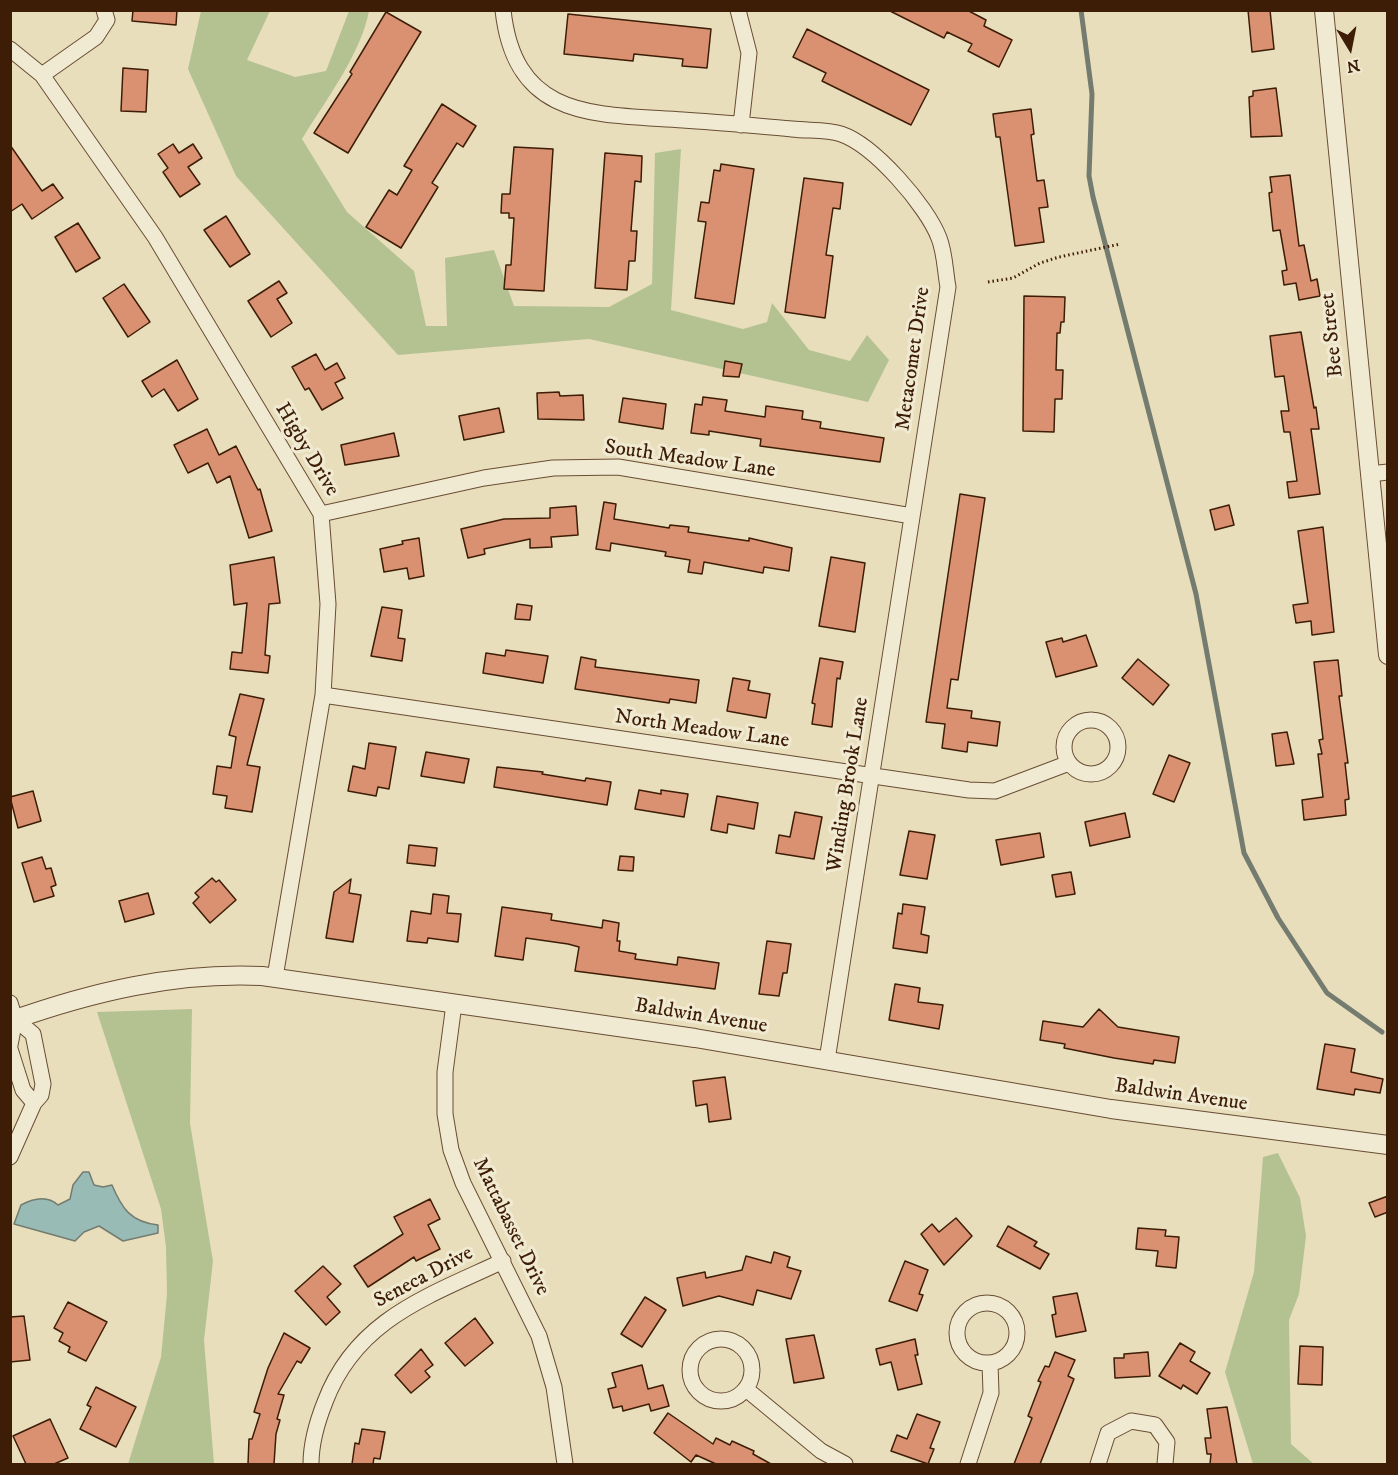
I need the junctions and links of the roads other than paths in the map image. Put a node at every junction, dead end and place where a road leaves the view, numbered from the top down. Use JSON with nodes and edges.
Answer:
{"nodes":[{"id":1,"x":104,"y":10,"type":"edge"},
{"id":2,"x":503,"y":10,"type":"edge"},
{"id":3,"x":738,"y":10,"type":"edge"},
{"id":4,"x":1324,"y":10,"type":"edge"},
{"id":5,"x":10,"y":49,"type":"edge"},
{"id":6,"x":42,"y":75,"type":"junction"},
{"id":7,"x":741,"y":125,"type":"junction"},
{"id":8,"x":1378,"y":473,"type":"edge"},
{"id":9,"x":321,"y":514,"type":"junction"},
{"id":10,"x":912,"y":516,"type":"junction"},
{"id":11,"x":1388,"y":655,"type":"edge"},
{"id":12,"x":323,"y":695,"type":"junction"},
{"id":13,"x":1069,"y":763,"type":"dead end"},
{"id":14,"x":872,"y":777,"type":"junction"},
{"id":15,"x":275,"y":977,"type":"junction"},
{"id":16,"x":454,"y":1004,"type":"junction"},
{"id":17,"x":12,"y":1014,"type":"edge"},
{"id":18,"x":10,"y":1047,"type":"edge"},
{"id":19,"x":827,"y":1060,"type":"junction"},
{"id":20,"x":34,"y":1103,"type":"junction"},
{"id":21,"x":1388,"y":1145,"type":"edge"},
{"id":22,"x":10,"y":1157,"type":"edge"},
{"id":23,"x":503,"y":1261,"type":"junction"},
{"id":24,"x":990,"y":1363,"type":"junction"},
{"id":25,"x":746,"y":1389,"type":"junction"},
{"id":26,"x":311,"y":1464,"type":"edge"},
{"id":27,"x":565,"y":1464,"type":"edge"},
{"id":28,"x":845,"y":1464,"type":"edge"},
{"id":29,"x":968,"y":1464,"type":"edge"},
{"id":30,"x":1098,"y":1464,"type":"edge"},
{"id":31,"x":1165,"y":1464,"type":"edge"}],
"edges":[{"from":1,"to":6,"type":"street"},
{"from":2,"to":7,"type":"street","name":"Metacomet Drive"},
{"from":3,"to":7,"type":"street"},
{"from":4,"to":8,"type":"street","name":"Bee Street"},
{"from":5,"to":6,"type":"street","name":"Higby Drive"},
{"from":6,"to":9,"type":"street","name":"Higby Drive"},
{"from":7,"to":10,"type":"street","name":"Metacomet Drive"},
{"from":8,"to":11,"type":"street","name":"Bee Street"},
{"from":9,"to":10,"type":"street","name":"South Meadow Lane"},
{"from":9,"to":12,"type":"street","name":"Higby Drive"},
{"from":10,"to":14,"type":"street","name":"Winding Brook Lane"},
{"from":12,"to":14,"type":"street","name":"North Meadow Lane"},
{"from":12,"to":15,"type":"street","name":"Higby Drive"},
{"from":13,"to":14,"type":"street","name":"North Meadow Lane"},
{"from":14,"to":19,"type":"street","name":"Winding Brook Lane"},
{"from":15,"to":16,"type":"street","name":"Baldwin Avenue"},
{"from":15,"to":17,"type":"street","name":"Baldwin Avenue"},
{"from":16,"to":19,"type":"street","name":"Baldwin Avenue"},
{"from":16,"to":23,"type":"street","name":"Mattabasset Drive"},
{"from":17,"to":18,"type":"street"},
{"from":17,"to":20,"type":"street"},
{"from":18,"to":20,"type":"street"},
{"from":19,"to":21,"type":"street","name":"Baldwin Avenue"},
{"from":20,"to":22,"type":"street"},
{"from":23,"to":26,"type":"street","name":"Seneca Drive"},
{"from":23,"to":27,"type":"street","name":"Mattabasset Drive"},
{"from":24,"to":24,"type":"street"},
{"from":24,"to":29,"type":"street"},
{"from":25,"to":25,"type":"street"},
{"from":25,"to":28,"type":"street"},
{"from":30,"to":31,"type":"street"}]}
